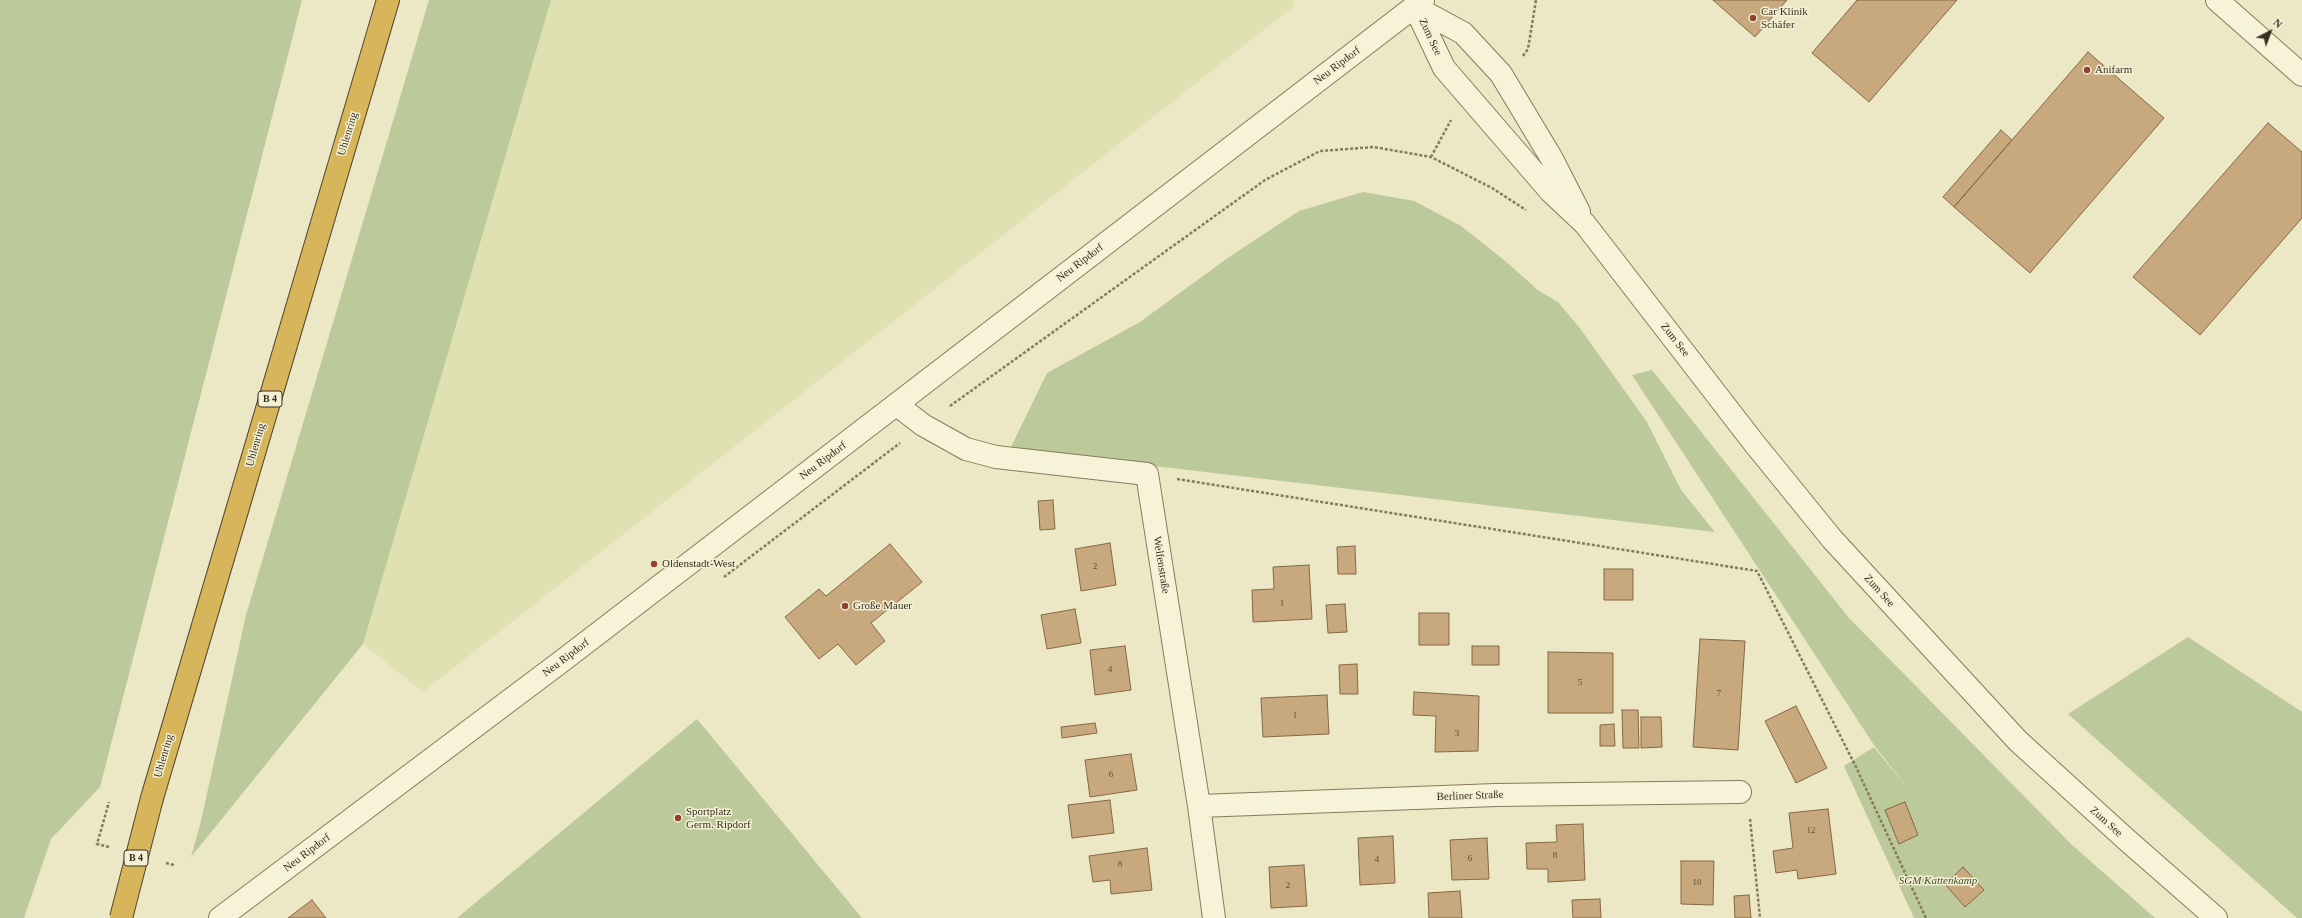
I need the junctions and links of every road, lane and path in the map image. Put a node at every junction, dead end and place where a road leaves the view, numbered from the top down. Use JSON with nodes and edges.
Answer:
{"nodes":[{"id":1,"x":388,"y":0,"type":"edge"},
{"id":2,"x":1536,"y":0,"type":"edge"},
{"id":3,"x":2217,"y":0,"type":"edge"},
{"id":4,"x":1419,"y":3,"type":"edge"},
{"id":5,"x":1501,"y":74,"type":"junction"},
{"id":6,"x":2302,"y":75,"type":"edge"},
{"id":7,"x":1431,"y":157,"type":"dead end"},
{"id":8,"x":1586,"y":224,"type":"junction"},
{"id":9,"x":897,"y":405,"type":"junction"},
{"id":10,"x":924,"y":425,"type":"junction"},
{"id":11,"x":1147,"y":474,"type":"junction"},
{"id":12,"x":1740,"y":792,"type":"joint"},
{"id":13,"x":109,"y":802,"type":"dead end"},
{"id":14,"x":1199,"y":806,"type":"junction"},
{"id":15,"x":97,"y":844,"type":"dead end"},
{"id":16,"x":120,"y":918,"type":"edge"},
{"id":17,"x":220,"y":918,"type":"edge"},
{"id":18,"x":1214,"y":918,"type":"edge"},
{"id":19,"x":1760,"y":918,"type":"edge"},
{"id":20,"x":1926,"y":918,"type":"edge"},
{"id":21,"x":2216,"y":918,"type":"edge"}],
"edges":[{"from":1,"to":16,"type":"highway","name":"Uhlenring","number":"B 4","bridge":true},
{"from":2,"to":5,"type":"path"},
{"from":3,"to":6,"type":"street"},
{"from":4,"to":5,"type":"street","name":"Zum See"},
{"from":4,"to":8,"type":"street","name":"Zum See"},
{"from":4,"to":9,"type":"street","name":"Neu Ripdorf"},
{"from":5,"to":8,"type":"street","name":"Zum See"},
{"from":7,"to":10,"type":"path"},
{"from":8,"to":21,"type":"street","name":"Zum See"},
{"from":9,"to":10,"type":"street"},
{"from":9,"to":17,"type":"street","name":"Neu Ripdorf"},
{"from":10,"to":11,"type":"street"},
{"from":11,"to":14,"type":"street","name":"Welfenstraße"},
{"from":11,"to":20,"type":"path"},
{"from":12,"to":14,"type":"street","name":"Berliner Straße"},
{"from":12,"to":19,"type":"path"},
{"from":13,"to":15,"type":"path"},
{"from":14,"to":18,"type":"street","name":"Welfenstraße"}]}
